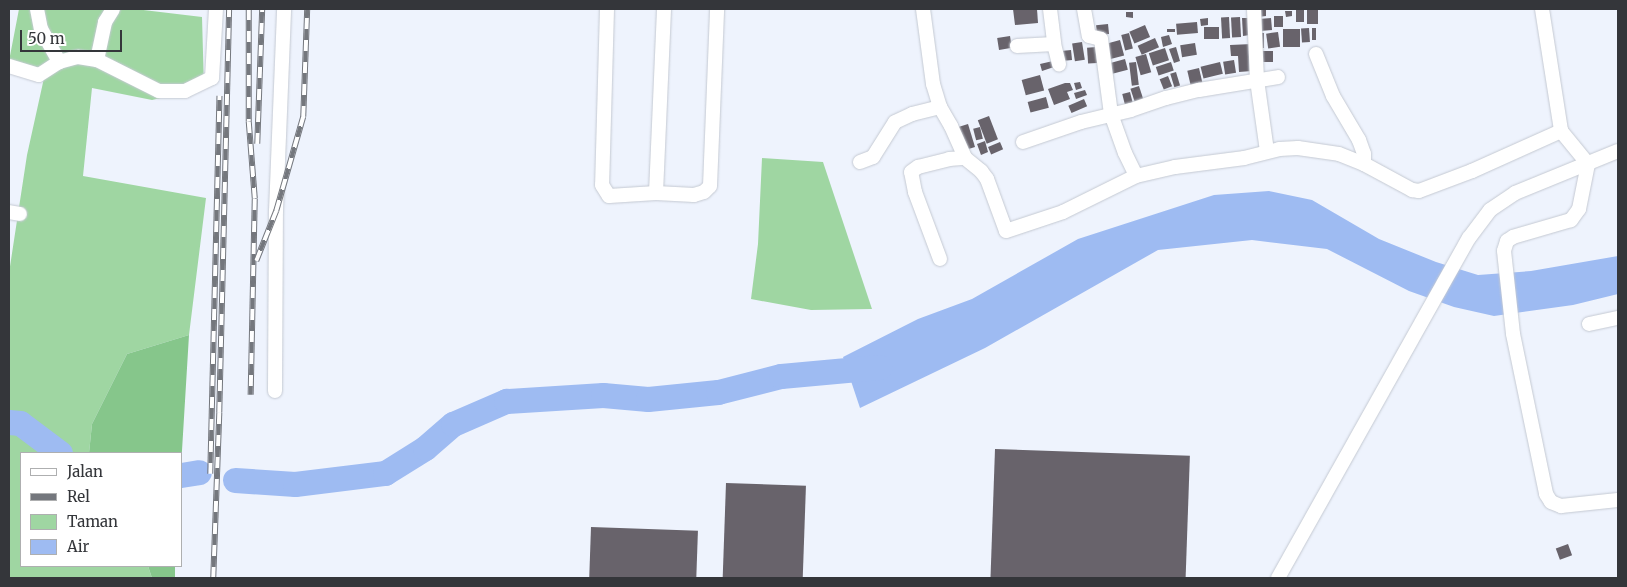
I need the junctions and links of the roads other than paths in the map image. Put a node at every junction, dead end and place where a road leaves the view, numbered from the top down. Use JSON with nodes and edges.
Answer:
{"nodes":[{"id":1,"x":36,"y":9,"type":"edge"},
{"id":2,"x":113,"y":9,"type":"edge"},
{"id":3,"x":216,"y":9,"type":"edge"},
{"id":4,"x":284,"y":9,"type":"edge"},
{"id":5,"x":607,"y":9,"type":"edge"},
{"id":6,"x":664,"y":9,"type":"edge"},
{"id":7,"x":717,"y":9,"type":"edge"},
{"id":8,"x":922,"y":9,"type":"edge"},
{"id":9,"x":1050,"y":9,"type":"edge"},
{"id":10,"x":1084,"y":9,"type":"edge"},
{"id":11,"x":1254,"y":9,"type":"edge"},
{"id":12,"x":1542,"y":9,"type":"edge"},
{"id":13,"x":1054,"y":44,"type":"junction"},
{"id":14,"x":1017,"y":46,"type":"dead end"},
{"id":15,"x":1316,"y":54,"type":"dead end"},
{"id":16,"x":98,"y":60,"type":"junction"},
{"id":17,"x":60,"y":62,"type":"junction"},
{"id":18,"x":1060,"y":64,"type":"dead end"},
{"id":19,"x":9,"y":66,"type":"edge"},
{"id":20,"x":1278,"y":78,"type":"dead end"},
{"id":21,"x":1258,"y":80,"type":"junction"},
{"id":22,"x":940,"y":107,"type":"junction"},
{"id":23,"x":1111,"y":114,"type":"junction"},
{"id":24,"x":1561,"y":131,"type":"junction"},
{"id":25,"x":1023,"y":142,"type":"dead end"},
{"id":26,"x":1268,"y":151,"type":"junction"},
{"id":27,"x":1618,"y":151,"type":"edge"},
{"id":28,"x":965,"y":158,"type":"junction"},
{"id":29,"x":860,"y":162,"type":"dead end"},
{"id":30,"x":1364,"y":164,"type":"junction"},
{"id":31,"x":1588,"y":164,"type":"junction"},
{"id":32,"x":1136,"y":176,"type":"junction"},
{"id":33,"x":656,"y":193,"type":"junction"},
{"id":34,"x":940,"y":259,"type":"dead end"},
{"id":35,"x":1618,"y":318,"type":"edge"},
{"id":36,"x":1590,"y":324,"type":"dead end"},
{"id":37,"x":275,"y":391,"type":"dead end"},
{"id":38,"x":1618,"y":500,"type":"edge"},
{"id":39,"x":1278,"y":578,"type":"edge"}],
"edges":[{"from":1,"to":17,"type":"street"},
{"from":2,"to":16,"type":"street"},
{"from":3,"to":16,"type":"street"},
{"from":4,"to":37,"type":"street"},
{"from":5,"to":33,"type":"street"},
{"from":6,"to":33,"type":"street"},
{"from":7,"to":33,"type":"street"},
{"from":8,"to":22,"type":"street"},
{"from":9,"to":13,"type":"street"},
{"from":10,"to":23,"type":"street"},
{"from":11,"to":21,"type":"street"},
{"from":12,"to":24,"type":"street"},
{"from":13,"to":14,"type":"street"},
{"from":13,"to":18,"type":"street"},
{"from":15,"to":30,"type":"street"},
{"from":16,"to":17,"type":"street"},
{"from":17,"to":19,"type":"street"},
{"from":20,"to":21,"type":"street"},
{"from":21,"to":23,"type":"street"},
{"from":21,"to":26,"type":"street"},
{"from":22,"to":28,"type":"street"},
{"from":22,"to":29,"type":"street"},
{"from":23,"to":25,"type":"street"},
{"from":23,"to":32,"type":"street"},
{"from":24,"to":30,"type":"street"},
{"from":24,"to":31,"type":"street"},
{"from":26,"to":30,"type":"street"},
{"from":26,"to":32,"type":"street"},
{"from":27,"to":31,"type":"street"},
{"from":28,"to":32,"type":"street"},
{"from":28,"to":34,"type":"street"},
{"from":31,"to":38,"type":"street"},
{"from":31,"to":39,"type":"street"},
{"from":35,"to":36,"type":"street"}]}
